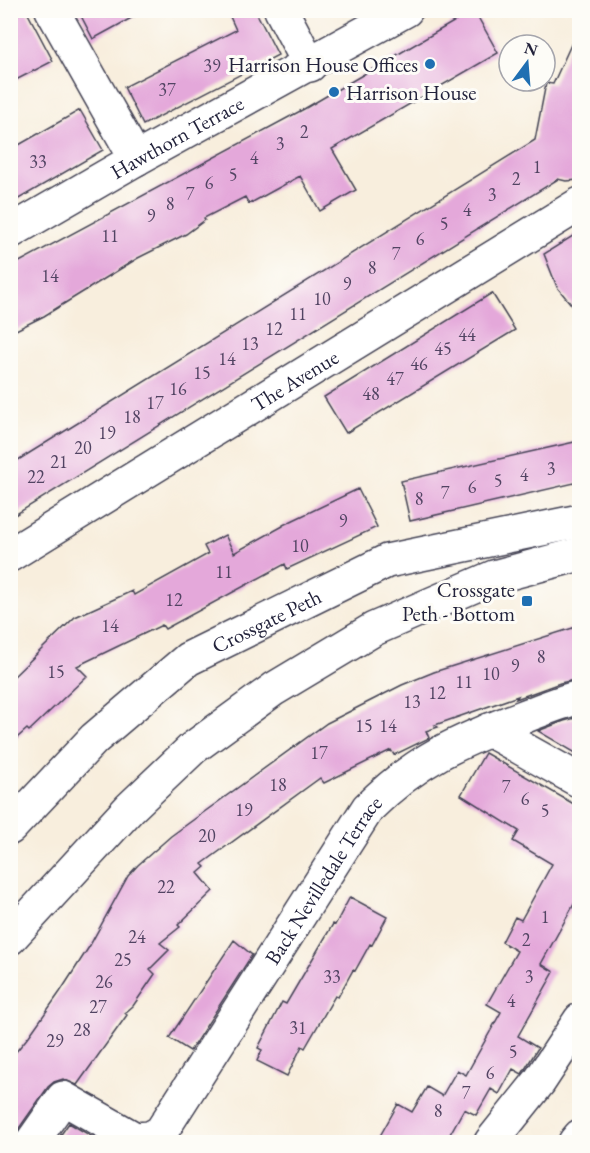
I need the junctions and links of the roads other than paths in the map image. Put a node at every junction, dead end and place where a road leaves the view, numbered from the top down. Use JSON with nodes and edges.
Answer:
{"nodes":[{"id":1,"x":52,"y":10,"type":"edge"},
{"id":2,"x":280,"y":10,"type":"edge"},
{"id":3,"x":406,"y":10,"type":"edge"},
{"id":4,"x":310,"y":65,"type":"junction"},
{"id":5,"x":136,"y":159,"type":"junction"},
{"id":6,"x":579,"y":204,"type":"edge"},
{"id":7,"x":10,"y":232,"type":"edge"},
{"id":8,"x":579,"y":520,"type":"edge"},
{"id":9,"x":579,"y":554,"type":"edge"},
{"id":10,"x":10,"y":555,"type":"edge"},
{"id":11,"x":579,"y":696,"type":"edge"},
{"id":12,"x":489,"y":730,"type":"junction"},
{"id":13,"x":579,"y":782,"type":"edge"},
{"id":14,"x":10,"y":828,"type":"edge"},
{"id":15,"x":10,"y":938,"type":"edge"},
{"id":16,"x":579,"y":1020,"type":"edge"},
{"id":17,"x":579,"y":1136,"type":"edge"},
{"id":18,"x":32,"y":1143,"type":"edge"},
{"id":19,"x":491,"y":1143,"type":"edge"},
{"id":20,"x":575,"y":1143,"type":"edge"}],
"edges":[{"from":1,"to":5,"type":"main road"},
{"from":2,"to":4,"type":"main road"},
{"from":3,"to":4,"type":"main road","name":"Hawthorn Terrace"},
{"from":4,"to":5,"type":"main road","name":"Hawthorn Terrace"},
{"from":5,"to":7,"type":"main road","name":"Hawthorn Terrace"},
{"from":6,"to":10,"type":"main road","name":"The Avenue"},
{"from":8,"to":14,"type":"main road","name":"Crossgate Peth"},
{"from":9,"to":15,"type":"main road"},
{"from":11,"to":12,"type":"main road","name":"Back Nevilledale Terrace"},
{"from":12,"to":13,"type":"main road"},
{"from":12,"to":18,"type":"main road","name":"Back Nevilledale Terrace"},
{"from":16,"to":19,"type":"main road"},
{"from":17,"to":20,"type":"main road"}]}
